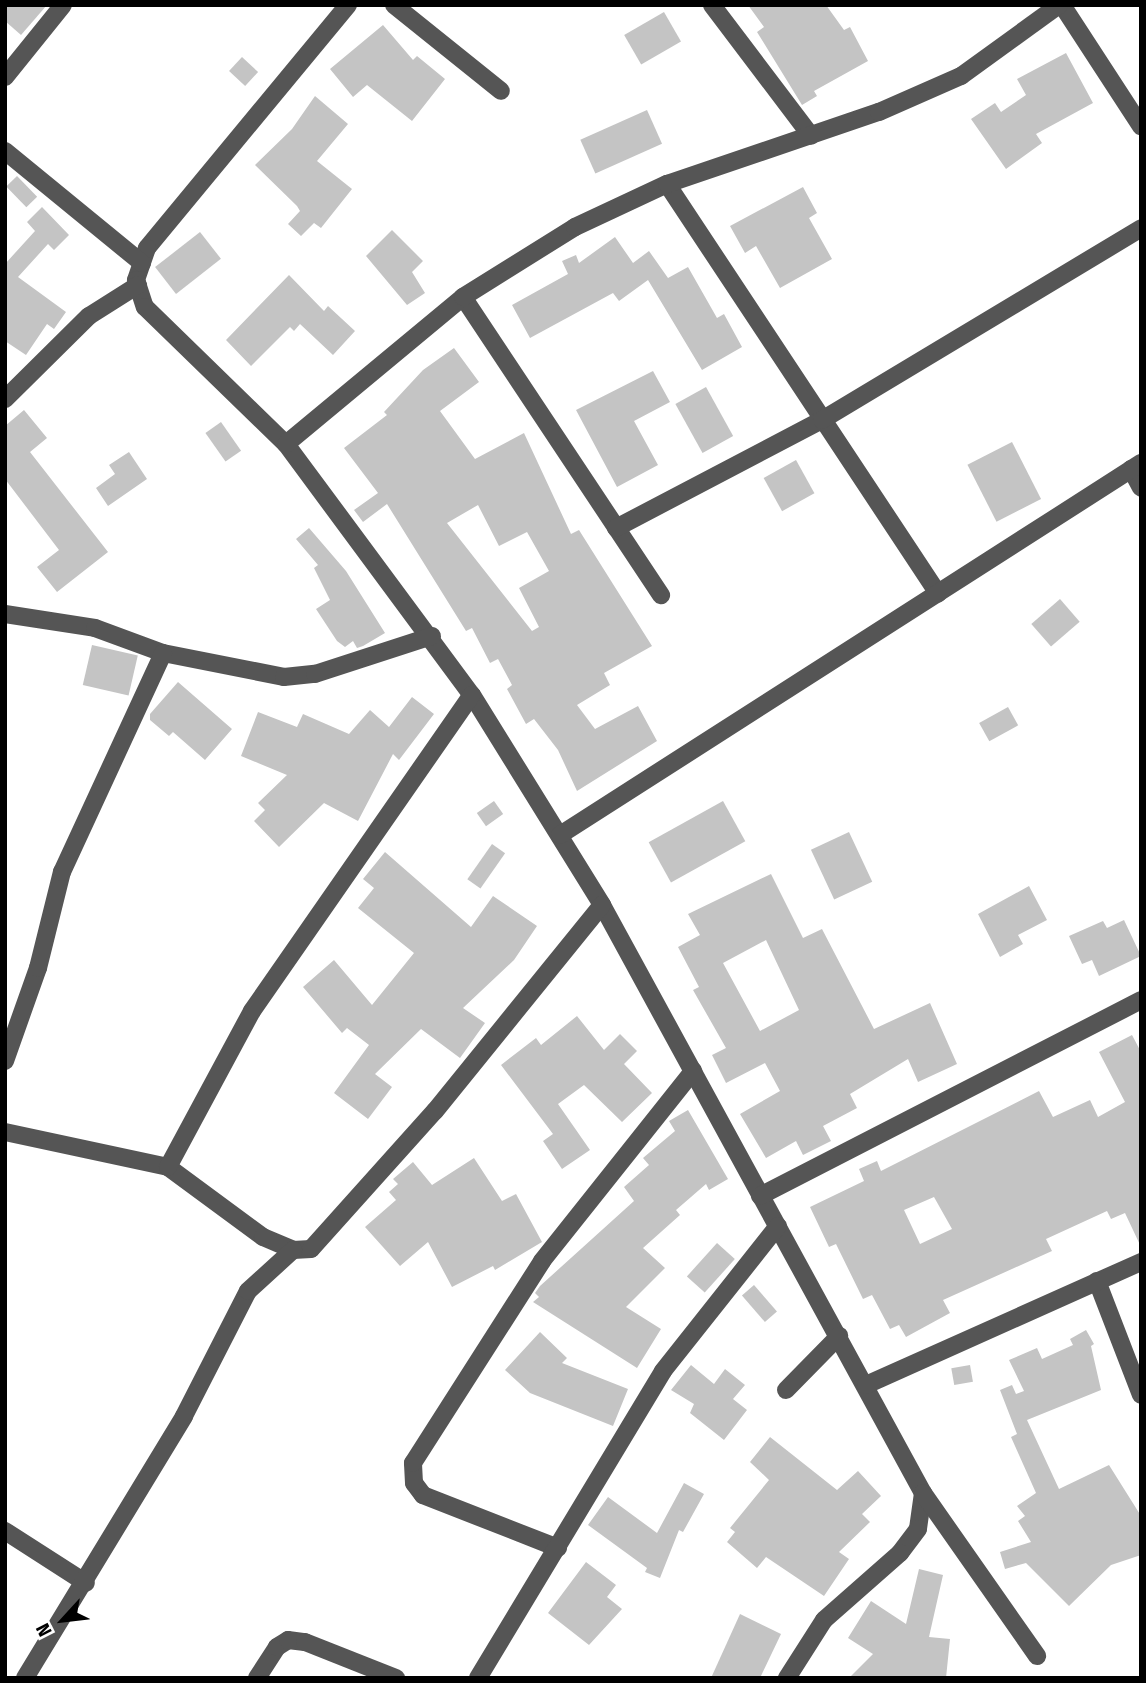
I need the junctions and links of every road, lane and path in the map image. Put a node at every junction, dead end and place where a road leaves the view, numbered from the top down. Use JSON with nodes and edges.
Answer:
{"nodes":[{"id":1,"x":63,"y":5,"type":"edge"},
{"id":2,"x":348,"y":5,"type":"edge"},
{"id":3,"x":394,"y":5,"type":"edge"},
{"id":4,"x":712,"y":5,"type":"edge"},
{"id":5,"x":1060,"y":5,"type":"edge"},
{"id":6,"x":5,"y":77,"type":"edge"},
{"id":7,"x":501,"y":91,"type":"dead end"},
{"id":8,"x":1141,"y":126,"type":"edge"},
{"id":9,"x":811,"y":136,"type":"junction"},
{"id":10,"x":5,"y":151,"type":"edge"},
{"id":11,"x":667,"y":184,"type":"junction"},
{"id":12,"x":1141,"y":228,"type":"edge"},
{"id":13,"x":142,"y":263,"type":"junction"},
{"id":14,"x":138,"y":285,"type":"junction"},
{"id":15,"x":463,"y":297,"type":"junction"},
{"id":16,"x":5,"y":399,"type":"edge"},
{"id":17,"x":822,"y":420,"type":"junction"},
{"id":18,"x":286,"y":444,"type":"junction"},
{"id":19,"x":1136,"y":466,"type":"edge"},
{"id":20,"x":1141,"y":488,"type":"edge"},
{"id":21,"x":616,"y":528,"type":"junction"},
{"id":22,"x":938,"y":593,"type":"junction"},
{"id":23,"x":662,"y":595,"type":"dead end"},
{"id":24,"x":5,"y":614,"type":"edge"},
{"id":25,"x":432,"y":636,"type":"junction"},
{"id":26,"x":163,"y":653,"type":"junction"},
{"id":27,"x":472,"y":695,"type":"junction"},
{"id":28,"x":560,"y":835,"type":"junction"},
{"id":29,"x":602,"y":905,"type":"junction"},
{"id":30,"x":1141,"y":1000,"type":"edge"},
{"id":31,"x":5,"y":1061,"type":"edge"},
{"id":32,"x":693,"y":1071,"type":"junction"},
{"id":33,"x":5,"y":1132,"type":"edge"},
{"id":34,"x":168,"y":1167,"type":"junction"},
{"id":35,"x":760,"y":1196,"type":"junction"},
{"id":36,"x":778,"y":1226,"type":"junction"},
{"id":37,"x":293,"y":1250,"type":"junction"},
{"id":38,"x":1141,"y":1262,"type":"edge"},
{"id":39,"x":1097,"y":1281,"type":"junction"},
{"id":40,"x":839,"y":1336,"type":"junction"},
{"id":41,"x":866,"y":1385,"type":"junction"},
{"id":42,"x":786,"y":1390,"type":"dead end"},
{"id":43,"x":1141,"y":1395,"type":"edge"},
{"id":44,"x":923,"y":1493,"type":"junction"},
{"id":45,"x":5,"y":1531,"type":"edge"},
{"id":46,"x":558,"y":1548,"type":"junction"},
{"id":47,"x":86,"y":1583,"type":"junction"},
{"id":48,"x":1037,"y":1656,"type":"dead end"},
{"id":49,"x":24,"y":1678,"type":"edge"},
{"id":50,"x":257,"y":1678,"type":"edge"},
{"id":51,"x":396,"y":1678,"type":"edge"},
{"id":52,"x":478,"y":1678,"type":"edge"},
{"id":53,"x":787,"y":1678,"type":"edge"}],
"edges":[{"from":1,"to":6,"type":"street"},
{"from":2,"to":13,"type":"street"},
{"from":3,"to":7,"type":"street"},
{"from":4,"to":9,"type":"street"},
{"from":5,"to":8,"type":"street"},
{"from":5,"to":9,"type":"street"},
{"from":9,"to":11,"type":"street"},
{"from":10,"to":13,"type":"street"},
{"from":11,"to":15,"type":"street"},
{"from":11,"to":17,"type":"street"},
{"from":12,"to":17,"type":"street"},
{"from":13,"to":14,"type":"street"},
{"from":14,"to":16,"type":"street"},
{"from":14,"to":18,"type":"street"},
{"from":15,"to":18,"type":"street"},
{"from":15,"to":21,"type":"street"},
{"from":17,"to":21,"type":"street"},
{"from":17,"to":22,"type":"street"},
{"from":18,"to":25,"type":"street"},
{"from":19,"to":20,"type":"street"},
{"from":19,"to":22,"type":"street"},
{"from":21,"to":23,"type":"street"},
{"from":22,"to":28,"type":"street"},
{"from":24,"to":26,"type":"street"},
{"from":25,"to":26,"type":"street"},
{"from":25,"to":27,"type":"street"},
{"from":26,"to":31,"type":"street"},
{"from":27,"to":28,"type":"street"},
{"from":27,"to":34,"type":"street"},
{"from":28,"to":29,"type":"street"},
{"from":29,"to":32,"type":"street"},
{"from":29,"to":37,"type":"street"},
{"from":30,"to":35,"type":"street"},
{"from":32,"to":35,"type":"street"},
{"from":32,"to":46,"type":"street"},
{"from":33,"to":34,"type":"street"},
{"from":34,"to":37,"type":"street"},
{"from":35,"to":36,"type":"street"},
{"from":36,"to":40,"type":"street"},
{"from":36,"to":46,"type":"street"},
{"from":37,"to":47,"type":"street"},
{"from":38,"to":39,"type":"street"},
{"from":39,"to":41,"type":"street"},
{"from":39,"to":43,"type":"street"},
{"from":40,"to":41,"type":"street"},
{"from":40,"to":42,"type":"street"},
{"from":41,"to":44,"type":"street"},
{"from":44,"to":48,"type":"street"},
{"from":44,"to":53,"type":"street"},
{"from":45,"to":47,"type":"street"},
{"from":46,"to":52,"type":"street"},
{"from":47,"to":49,"type":"street"},
{"from":50,"to":51,"type":"street"}]}
